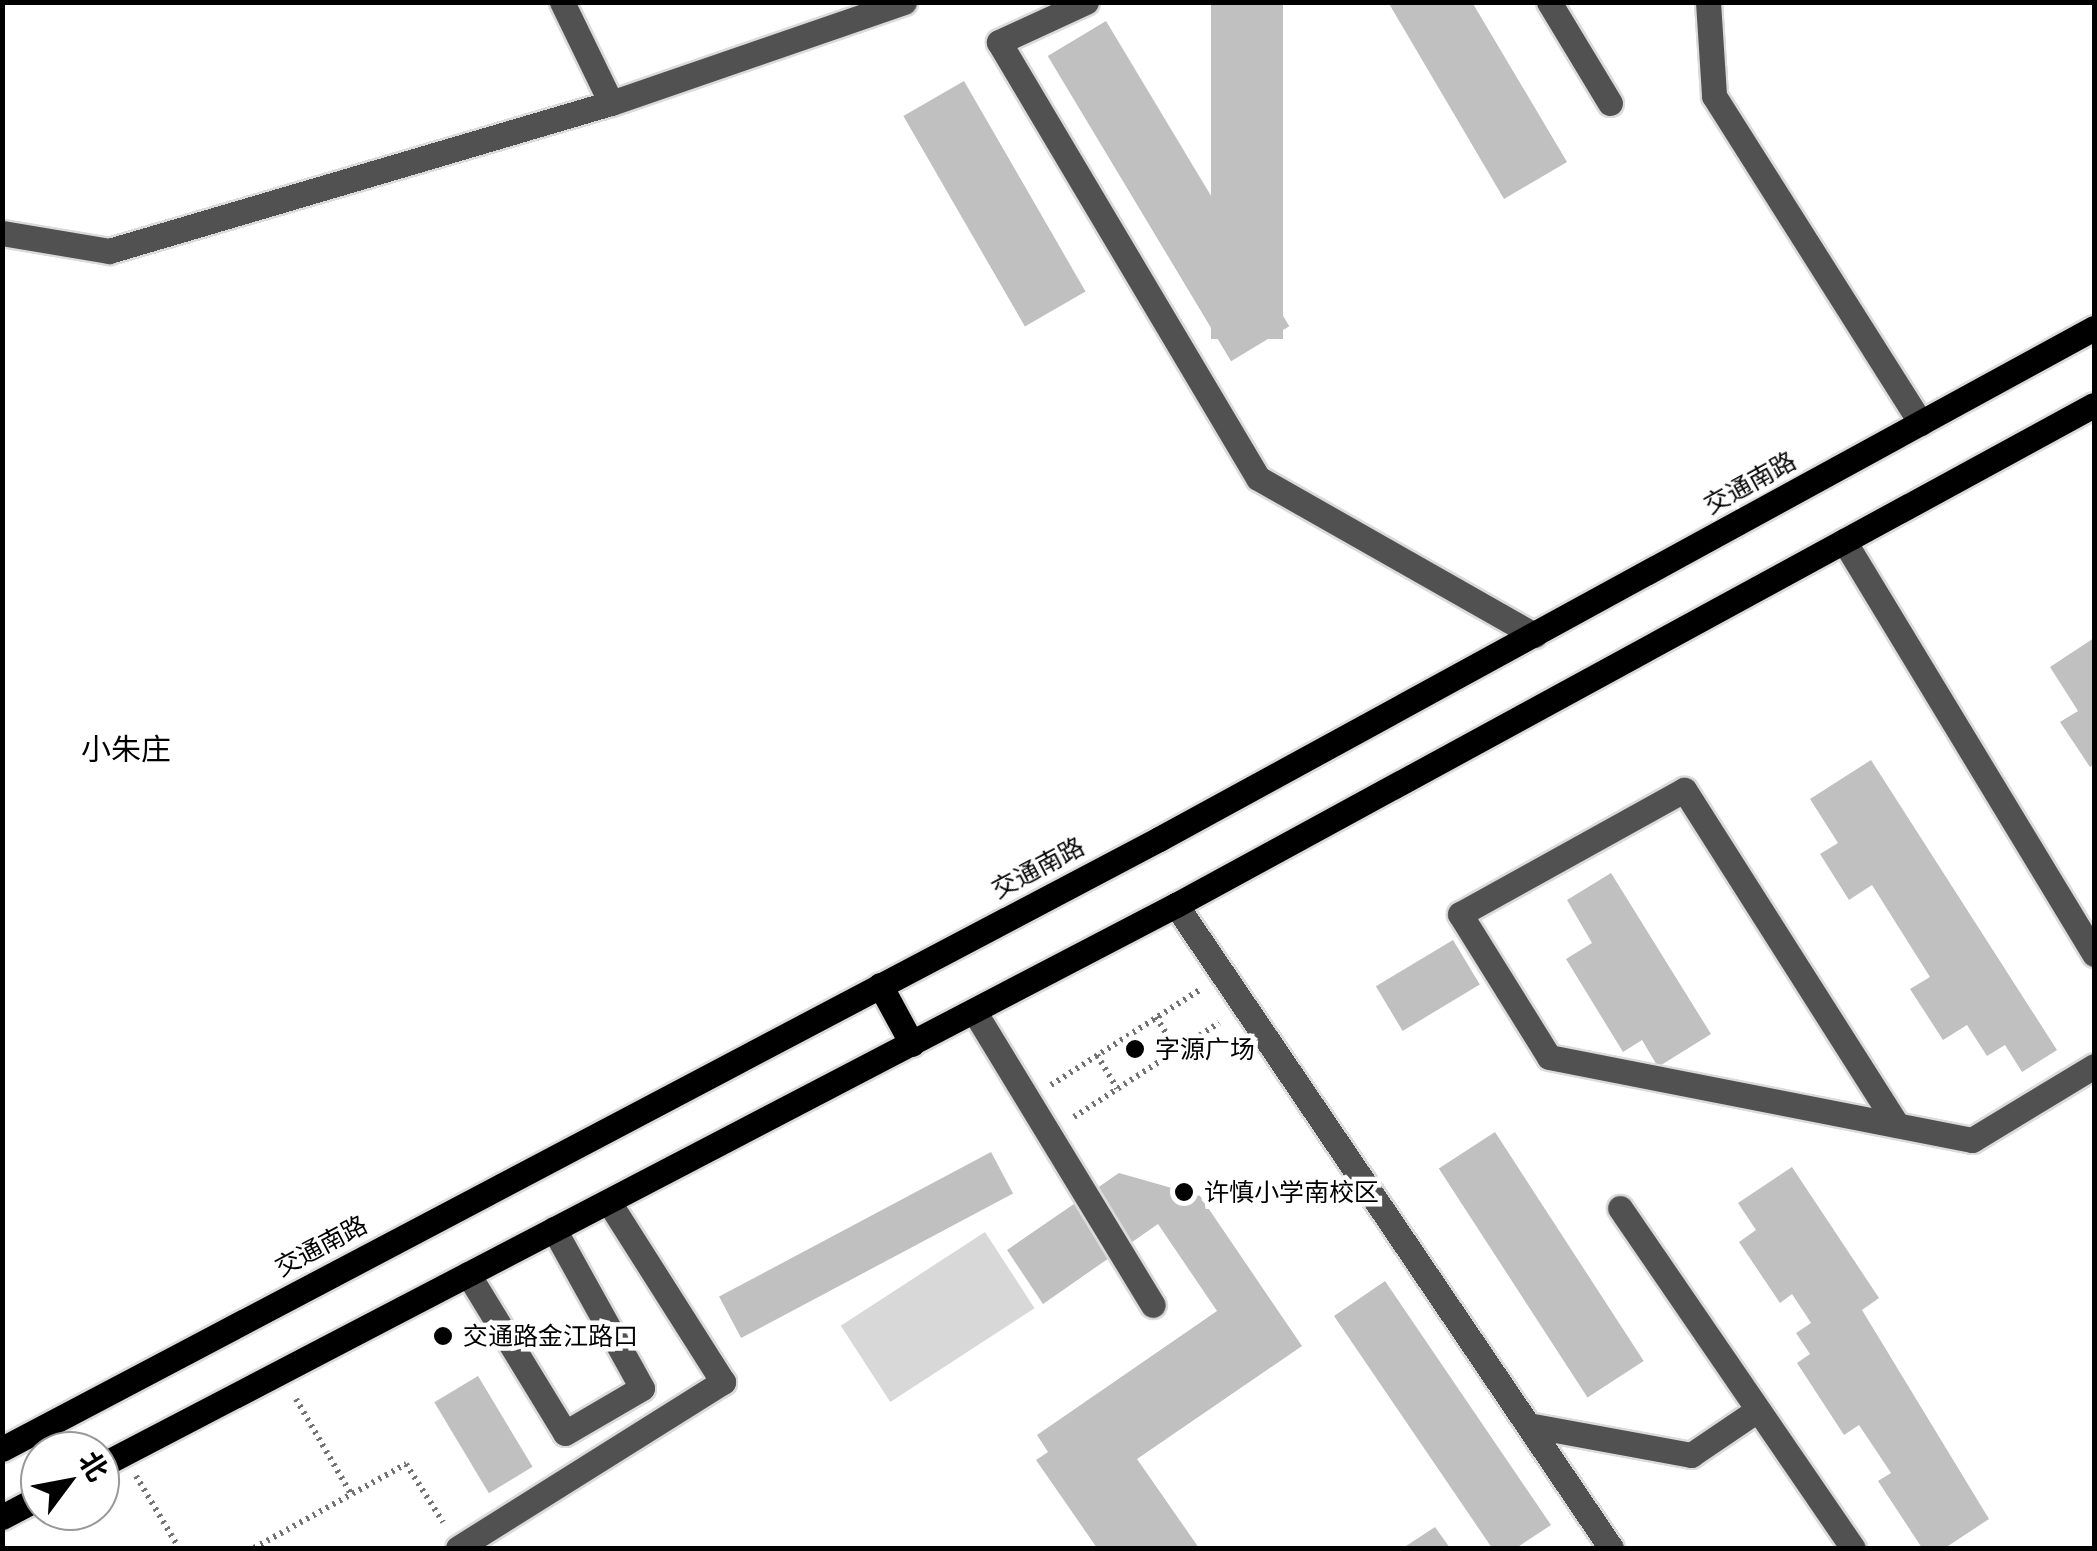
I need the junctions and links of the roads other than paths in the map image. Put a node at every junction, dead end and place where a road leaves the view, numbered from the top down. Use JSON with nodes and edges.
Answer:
{"nodes":[{"id":1,"x":562,"y":2,"type":"edge"},
{"id":2,"x":904,"y":2,"type":"edge"},
{"id":3,"x":1086,"y":2,"type":"edge"},
{"id":4,"x":1549,"y":2,"type":"edge"},
{"id":5,"x":1708,"y":2,"type":"edge"},
{"id":6,"x":611,"y":102,"type":"junction"},
{"id":7,"x":1610,"y":103,"type":"dead end"},
{"id":8,"x":2,"y":233,"type":"edge"},
{"id":9,"x":2094,"y":328,"type":"edge"},
{"id":10,"x":2094,"y":405,"type":"edge"},
{"id":11,"x":1921,"y":423,"type":"junction"},
{"id":12,"x":1844,"y":541,"type":"junction"},
{"id":13,"x":1534,"y":635,"type":"junction"},
{"id":14,"x":1176,"y":905,"type":"junction"},
{"id":15,"x":2094,"y":954,"type":"edge"},
{"id":16,"x":880,"y":984,"type":"junction"},
{"id":17,"x":974,"y":1010,"type":"junction"},
{"id":18,"x":912,"y":1044,"type":"junction"},
{"id":19,"x":2094,"y":1066,"type":"edge"},
{"id":20,"x":1898,"y":1125,"type":"junction"},
{"id":21,"x":608,"y":1201,"type":"junction"},
{"id":22,"x":1620,"y":1208,"type":"dead end"},
{"id":23,"x":554,"y":1229,"type":"junction"},
{"id":24,"x":468,"y":1274,"type":"junction"},
{"id":25,"x":1153,"y":1305,"type":"dead end"},
{"id":26,"x":1756,"y":1411,"type":"junction"},
{"id":27,"x":1528,"y":1425,"type":"junction"},
{"id":28,"x":2,"y":1449,"type":"edge"},
{"id":29,"x":120,"y":1456,"type":"edge"},
{"id":30,"x":1602,"y":1545,"type":"edge"},
{"id":31,"x":459,"y":1548,"type":"edge"},
{"id":32,"x":1853,"y":1548,"type":"edge"}],
"edges":[{"from":1,"to":6,"type":"street"},
{"from":2,"to":6,"type":"street"},
{"from":3,"to":13,"type":"street"},
{"from":4,"to":7,"type":"street"},
{"from":5,"to":11,"type":"street"},
{"from":6,"to":8,"type":"street"},
{"from":9,"to":11,"type":"main road","name":"交通南路"},
{"from":10,"to":12,"type":"main road"},
{"from":11,"to":13,"type":"main road","name":"交通南路"},
{"from":12,"to":14,"type":"main road"},
{"from":12,"to":15,"type":"street"},
{"from":13,"to":16,"type":"main road","name":"交通南路"},
{"from":14,"to":17,"type":"main road"},
{"from":14,"to":27,"type":"street"},
{"from":16,"to":18,"type":"main road"},
{"from":16,"to":28,"type":"main road","name":"交通南路"},
{"from":17,"to":18,"type":"main road"},
{"from":17,"to":25,"type":"street"},
{"from":18,"to":21,"type":"main road"},
{"from":19,"to":20,"type":"street"},
{"from":20,"to":20,"type":"street"},
{"from":21,"to":23,"type":"main road"},
{"from":21,"to":31,"type":"street"},
{"from":22,"to":26,"type":"street"},
{"from":23,"to":24,"type":"main road"},
{"from":23,"to":24,"type":"street"},
{"from":24,"to":29,"type":"main road"},
{"from":26,"to":27,"type":"street"},
{"from":26,"to":32,"type":"street"},
{"from":27,"to":30,"type":"street"}]}
